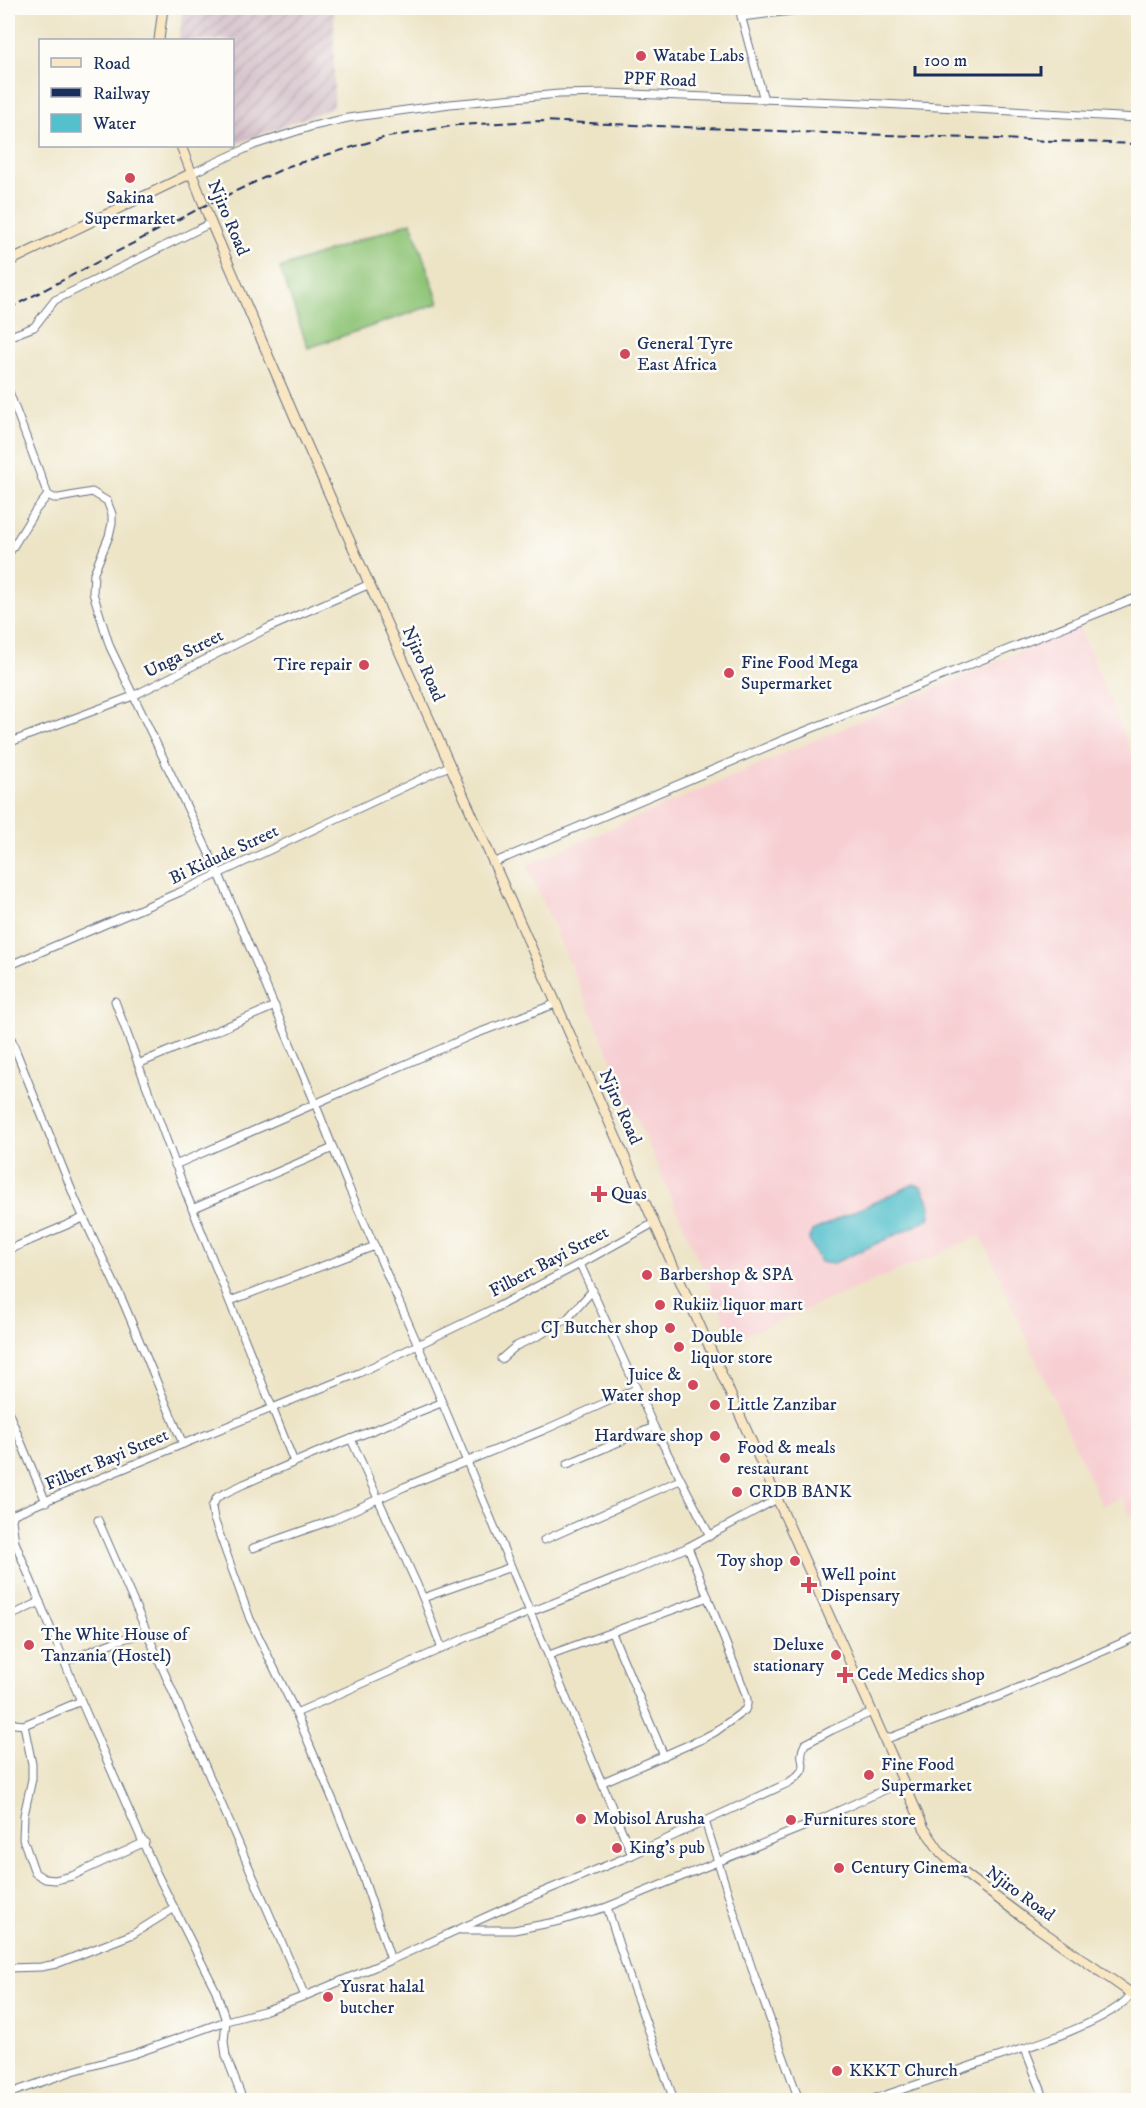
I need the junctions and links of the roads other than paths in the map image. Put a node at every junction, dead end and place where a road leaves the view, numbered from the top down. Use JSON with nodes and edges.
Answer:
{"nodes":[{"id":1,"x":163,"y":8,"type":"edge"},
{"id":2,"x":739,"y":8,"type":"edge"},
{"id":3,"x":817,"y":8,"type":"edge"},
{"id":4,"x":741,"y":17,"type":"junction"},
{"id":5,"x":159,"y":39,"type":"edge"},
{"id":6,"x":764,"y":100,"type":"junction"},
{"id":7,"x":1138,"y":118,"type":"edge"},
{"id":8,"x":181,"y":147,"type":"edge"},
{"id":9,"x":192,"y":173,"type":"junction"},
{"id":10,"x":211,"y":223,"type":"junction"},
{"id":11,"x":8,"y":262,"type":"edge"},
{"id":12,"x":8,"y":337,"type":"edge"},
{"id":13,"x":8,"y":389,"type":"edge"},
{"id":14,"x":48,"y":495,"type":"junction"},
{"id":15,"x":8,"y":555,"type":"edge"},
{"id":16,"x":370,"y":584,"type":"junction"},
{"id":17,"x":1138,"y":597,"type":"edge"},
{"id":18,"x":133,"y":696,"type":"junction"},
{"id":19,"x":8,"y":744,"type":"edge"},
{"id":20,"x":449,"y":766,"type":"junction"},
{"id":21,"x":493,"y":863,"type":"junction"},
{"id":22,"x":219,"y":874,"type":"junction"},
{"id":23,"x":8,"y":966,"type":"edge"},
{"id":24,"x":115,"y":1001,"type":"dead end"},
{"id":25,"x":555,"y":1004,"type":"junction"},
{"id":26,"x":275,"y":1006,"type":"junction"},
{"id":27,"x":8,"y":1031,"type":"edge"},
{"id":28,"x":138,"y":1064,"type":"junction"},
{"id":29,"x":315,"y":1102,"type":"junction"},
{"id":30,"x":333,"y":1148,"type":"junction"},
{"id":31,"x":175,"y":1164,"type":"junction"},
{"id":32,"x":192,"y":1209,"type":"junction"},
{"id":33,"x":83,"y":1218,"type":"junction"},
{"id":34,"x":654,"y":1223,"type":"junction"},
{"id":35,"x":375,"y":1246,"type":"junction"},
{"id":36,"x":8,"y":1250,"type":"edge"},
{"id":37,"x":580,"y":1264,"type":"junction"},
{"id":38,"x":593,"y":1290,"type":"junction"},
{"id":39,"x":230,"y":1302,"type":"junction"},
{"id":40,"x":418,"y":1345,"type":"junction"},
{"id":41,"x":501,"y":1359,"type":"dead end"},
{"id":42,"x":636,"y":1389,"type":"junction"},
{"id":43,"x":441,"y":1403,"type":"junction"},
{"id":44,"x":272,"y":1409,"type":"junction"},
{"id":45,"x":8,"y":1411,"type":"edge"},
{"id":46,"x":654,"y":1427,"type":"junction"},
{"id":47,"x":351,"y":1439,"type":"junction"},
{"id":48,"x":183,"y":1444,"type":"junction"},
{"id":49,"x":466,"y":1461,"type":"junction"},
{"id":50,"x":294,"y":1462,"type":"junction"},
{"id":51,"x":567,"y":1464,"type":"dead end"},
{"id":52,"x":680,"y":1480,"type":"junction"},
{"id":53,"x":379,"y":1498,"type":"junction"},
{"id":54,"x":777,"y":1499,"type":"junction"},
{"id":55,"x":46,"y":1502,"type":"junction"},
{"id":56,"x":11,"y":1513,"type":"edge"},
{"id":57,"x":98,"y":1520,"type":"dead end"},
{"id":58,"x":710,"y":1536,"type":"junction"},
{"id":59,"x":544,"y":1540,"type":"dead end"},
{"id":60,"x":687,"y":1547,"type":"junction"},
{"id":61,"x":253,"y":1548,"type":"dead end"},
{"id":62,"x":511,"y":1567,"type":"junction"},
{"id":63,"x":708,"y":1597,"type":"junction"},
{"id":64,"x":423,"y":1598,"type":"junction"},
{"id":65,"x":40,"y":1602,"type":"junction"},
{"id":66,"x":531,"y":1612,"type":"junction"},
{"id":67,"x":8,"y":1617,"type":"edge"},
{"id":68,"x":612,"y":1632,"type":"junction"},
{"id":69,"x":146,"y":1633,"type":"junction"},
{"id":70,"x":1138,"y":1636,"type":"edge"},
{"id":71,"x":442,"y":1649,"type":"junction"},
{"id":72,"x":549,"y":1655,"type":"junction"},
{"id":73,"x":66,"y":1661,"type":"junction"},
{"id":74,"x":81,"y":1701,"type":"junction"},
{"id":75,"x":872,"y":1712,"type":"junction"},
{"id":76,"x":296,"y":1713,"type":"junction"},
{"id":77,"x":8,"y":1720,"type":"edge"},
{"id":78,"x":24,"y":1725,"type":"junction"},
{"id":79,"x":884,"y":1740,"type":"junction"},
{"id":80,"x":664,"y":1756,"type":"junction"},
{"id":81,"x":904,"y":1781,"type":"junction"},
{"id":82,"x":603,"y":1782,"type":"junction"},
{"id":83,"x":705,"y":1821,"type":"junction"},
{"id":84,"x":145,"y":1842,"type":"junction"},
{"id":85,"x":632,"y":1855,"type":"junction"},
{"id":86,"x":717,"y":1861,"type":"junction"},
{"id":87,"x":607,"y":1906,"type":"junction"},
{"id":88,"x":173,"y":1909,"type":"junction"},
{"id":89,"x":458,"y":1930,"type":"junction"},
{"id":90,"x":392,"y":1960,"type":"junction"},
{"id":91,"x":8,"y":1968,"type":"edge"},
{"id":92,"x":305,"y":1996,"type":"junction"},
{"id":93,"x":1135,"y":1996,"type":"edge"},
{"id":94,"x":226,"y":2021,"type":"junction"},
{"id":95,"x":1025,"y":2049,"type":"junction"},
{"id":96,"x":8,"y":2094,"type":"edge"},
{"id":97,"x":243,"y":2100,"type":"edge"},
{"id":98,"x":674,"y":2100,"type":"edge"},
{"id":99,"x":799,"y":2100,"type":"edge"},
{"id":100,"x":870,"y":2100,"type":"edge"},
{"id":101,"x":1045,"y":2100,"type":"edge"}],
"edges":[{"from":1,"to":5,"type":"street"},
{"from":2,"to":4,"type":"street"},
{"from":3,"to":4,"type":"street"},
{"from":4,"to":6,"type":"street"},
{"from":6,"to":7,"type":"street","name":"PPF Road"},
{"from":6,"to":9,"type":"street","name":"PPF Road"},
{"from":8,"to":9,"type":"street","name":"Njiro Road"},
{"from":9,"to":10,"type":"street","name":"Njiro Road"},
{"from":9,"to":11,"type":"street"},
{"from":10,"to":12,"type":"street"},
{"from":10,"to":16,"type":"street","name":"Njiro Road"},
{"from":13,"to":14,"type":"street"},
{"from":14,"to":15,"type":"street"},
{"from":14,"to":18,"type":"street"},
{"from":16,"to":18,"type":"street","name":"Unga Street"},
{"from":16,"to":20,"type":"street","name":"Njiro Road"},
{"from":17,"to":21,"type":"street"},
{"from":18,"to":19,"type":"street","name":"Unga Street"},
{"from":18,"to":22,"type":"street"},
{"from":20,"to":21,"type":"street","name":"Njiro Road"},
{"from":20,"to":22,"type":"street","name":"Bi Kidude Street"},
{"from":21,"to":25,"type":"street","name":"Njiro Road"},
{"from":22,"to":23,"type":"street","name":"Bi Kidude Street"},
{"from":22,"to":26,"type":"street"},
{"from":24,"to":28,"type":"street"},
{"from":25,"to":29,"type":"street"},
{"from":25,"to":34,"type":"street","name":"Njiro Road"},
{"from":26,"to":28,"type":"street"},
{"from":26,"to":29,"type":"street"},
{"from":27,"to":33,"type":"street"},
{"from":28,"to":31,"type":"street"},
{"from":29,"to":30,"type":"street"},
{"from":29,"to":31,"type":"street"},
{"from":30,"to":32,"type":"street"},
{"from":30,"to":35,"type":"street"},
{"from":31,"to":32,"type":"street"},
{"from":32,"to":39,"type":"street"},
{"from":33,"to":36,"type":"street"},
{"from":33,"to":48,"type":"street"},
{"from":34,"to":37,"type":"street","name":"Filbert Bayi Street"},
{"from":34,"to":54,"type":"street","name":"Njiro Road"},
{"from":35,"to":39,"type":"street"},
{"from":35,"to":40,"type":"street"},
{"from":37,"to":38,"type":"street"},
{"from":37,"to":40,"type":"street","name":"Filbert Bayi Street"},
{"from":38,"to":41,"type":"street"},
{"from":38,"to":42,"type":"street"},
{"from":39,"to":44,"type":"street"},
{"from":40,"to":43,"type":"street"},
{"from":40,"to":44,"type":"street","name":"Filbert Bayi Street"},
{"from":42,"to":46,"type":"street"},
{"from":42,"to":49,"type":"street"},
{"from":43,"to":47,"type":"street"},
{"from":43,"to":49,"type":"street"},
{"from":44,"to":48,"type":"street","name":"Filbert Bayi Street"},
{"from":44,"to":50,"type":"street"},
{"from":45,"to":55,"type":"street"},
{"from":46,"to":51,"type":"street"},
{"from":46,"to":52,"type":"street"},
{"from":47,"to":50,"type":"street"},
{"from":47,"to":53,"type":"street"},
{"from":48,"to":55,"type":"street","name":"Filbert Bayi Street"},
{"from":49,"to":53,"type":"street"},
{"from":49,"to":62,"type":"street"},
{"from":50,"to":76,"type":"street"},
{"from":52,"to":58,"type":"street"},
{"from":52,"to":59,"type":"street"},
{"from":53,"to":61,"type":"street"},
{"from":53,"to":64,"type":"street"},
{"from":54,"to":58,"type":"street"},
{"from":54,"to":75,"type":"street","name":"Njiro Road"},
{"from":55,"to":56,"type":"street","name":"Filbert Bayi Street"},
{"from":56,"to":65,"type":"street","name":"Filbert Bayi Street"},
{"from":57,"to":69,"type":"street"},
{"from":58,"to":60,"type":"street"},
{"from":60,"to":63,"type":"street"},
{"from":60,"to":66,"type":"street"},
{"from":62,"to":64,"type":"street"},
{"from":62,"to":66,"type":"street"},
{"from":63,"to":68,"type":"street"},
{"from":63,"to":80,"type":"street"},
{"from":64,"to":71,"type":"street"},
{"from":65,"to":67,"type":"street"},
{"from":65,"to":73,"type":"street","name":"Filbert Bayi Street"},
{"from":66,"to":71,"type":"street"},
{"from":66,"to":72,"type":"street"},
{"from":68,"to":72,"type":"street"},
{"from":68,"to":80,"type":"street"},
{"from":69,"to":73,"type":"street"},
{"from":69,"to":92,"type":"street"},
{"from":70,"to":79,"type":"street"},
{"from":71,"to":76,"type":"street"},
{"from":72,"to":82,"type":"street"},
{"from":73,"to":74,"type":"street","name":"Filbert Bayi Street"},
{"from":74,"to":78,"type":"street"},
{"from":74,"to":84,"type":"street","name":"Filbert Bayi Street"},
{"from":75,"to":79,"type":"street","name":"Njiro Road"},
{"from":75,"to":83,"type":"street"},
{"from":76,"to":90,"type":"street"},
{"from":77,"to":78,"type":"street"},
{"from":78,"to":84,"type":"street"},
{"from":79,"to":81,"type":"street","name":"Njiro Road"},
{"from":80,"to":82,"type":"street"},
{"from":81,"to":86,"type":"street"},
{"from":81,"to":93,"type":"street","name":"Njiro Road"},
{"from":82,"to":85,"type":"street"},
{"from":83,"to":85,"type":"street"},
{"from":83,"to":86,"type":"street"},
{"from":84,"to":88,"type":"street","name":"Filbert Bayi Street"},
{"from":85,"to":89,"type":"street"},
{"from":86,"to":87,"type":"street"},
{"from":86,"to":99,"type":"street"},
{"from":87,"to":89,"type":"street"},
{"from":87,"to":98,"type":"street"},
{"from":88,"to":91,"type":"street"},
{"from":88,"to":94,"type":"street","name":"Filbert Bayi Street"},
{"from":89,"to":90,"type":"street"},
{"from":90,"to":92,"type":"street"},
{"from":92,"to":94,"type":"street"},
{"from":93,"to":95,"type":"street"},
{"from":94,"to":96,"type":"street"},
{"from":94,"to":97,"type":"street","name":"Filbert Bayi Street"},
{"from":95,"to":100,"type":"street"},
{"from":95,"to":101,"type":"street"}]}
